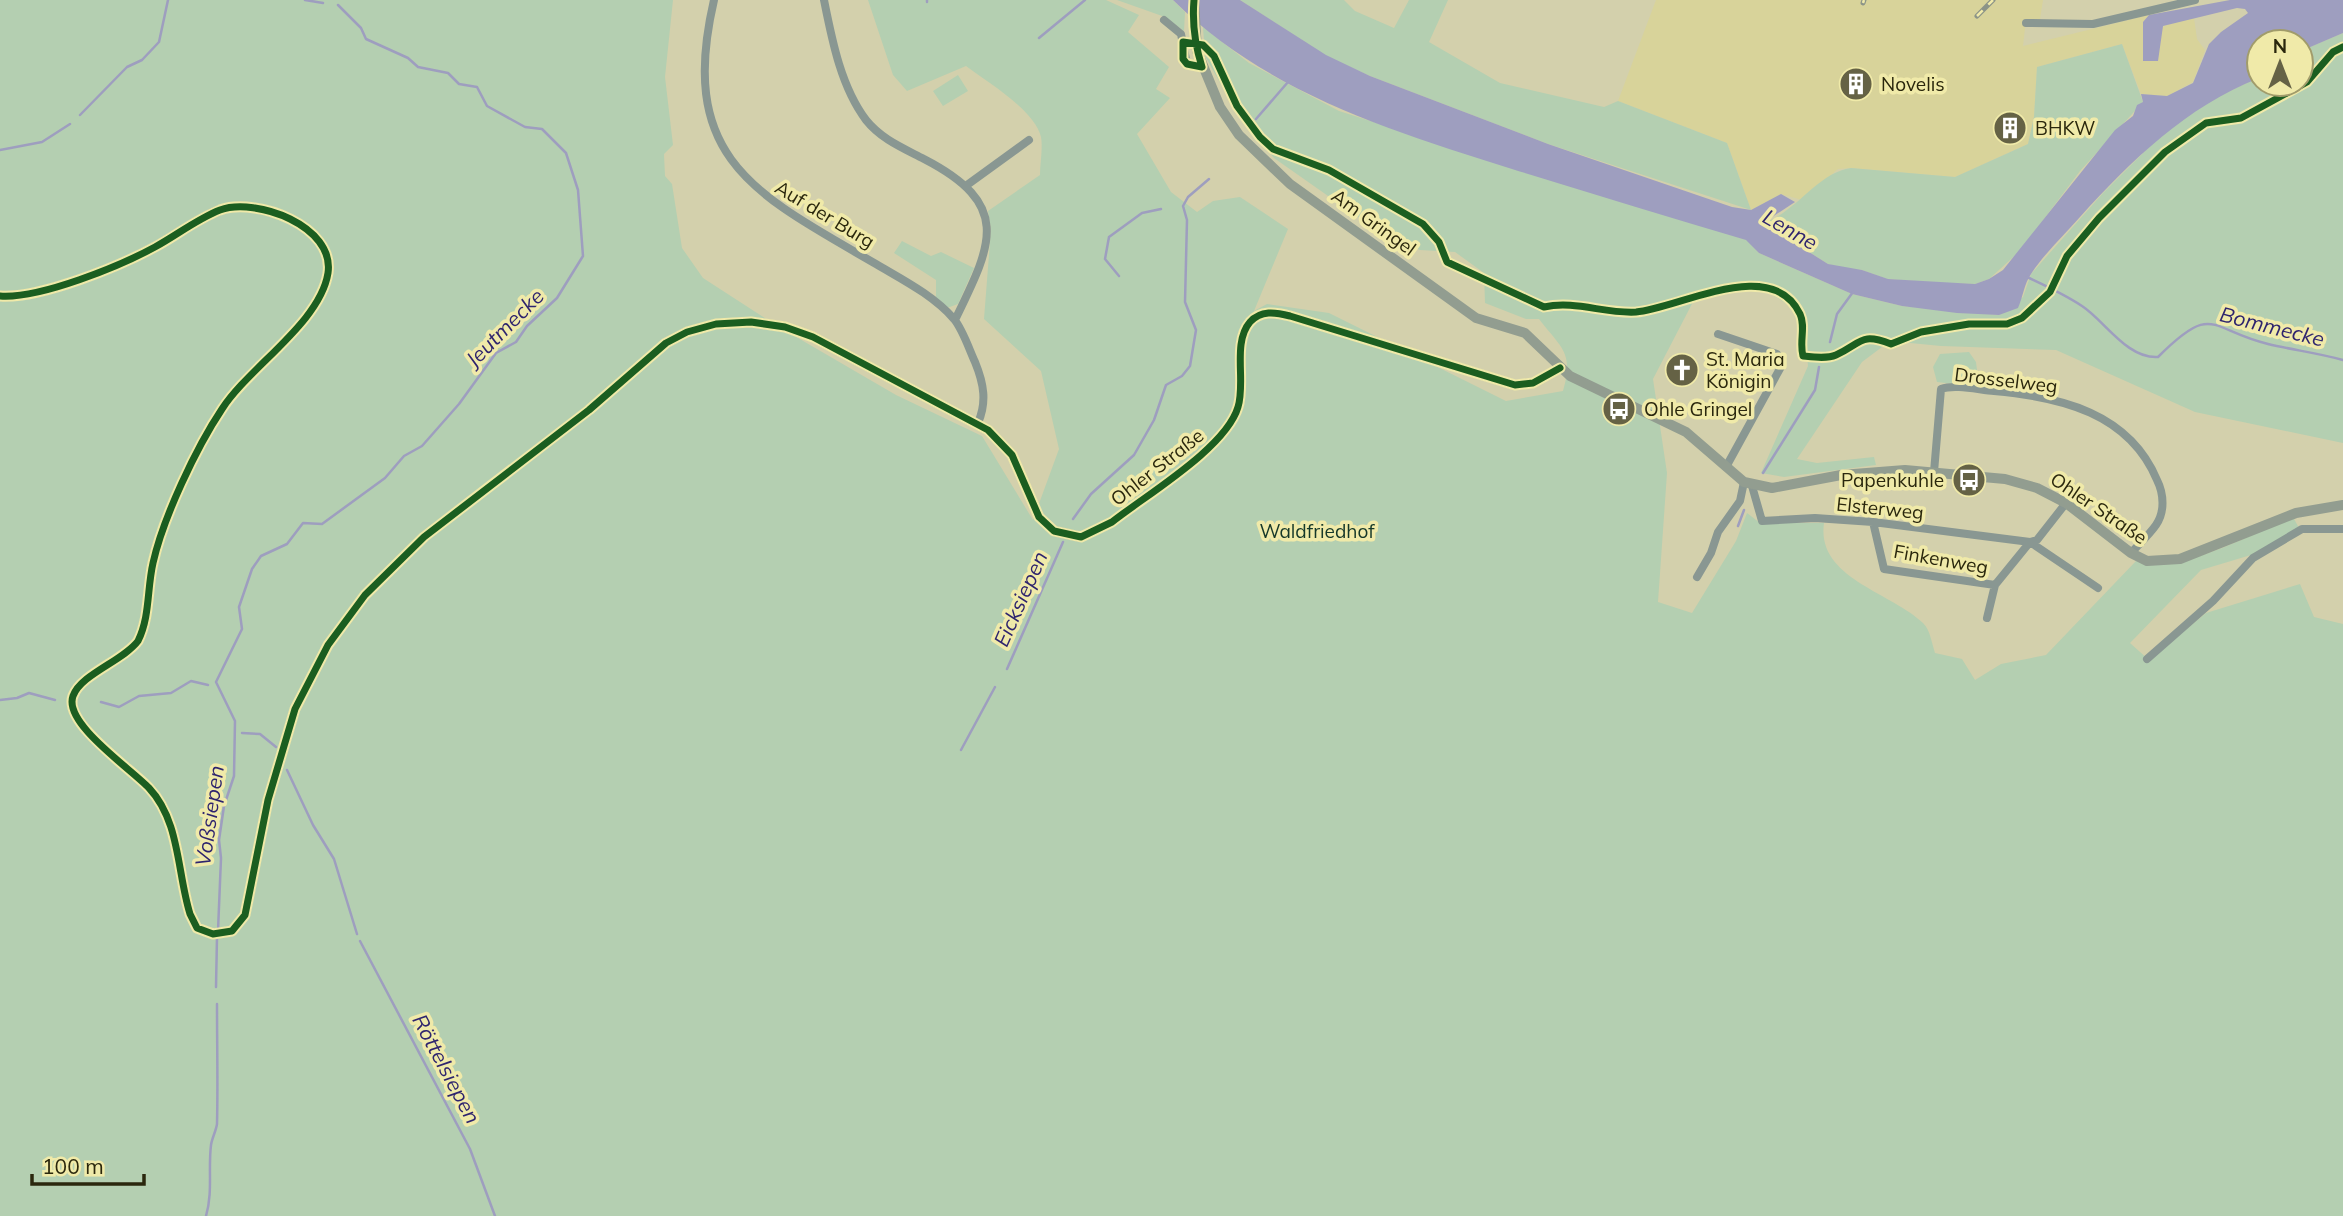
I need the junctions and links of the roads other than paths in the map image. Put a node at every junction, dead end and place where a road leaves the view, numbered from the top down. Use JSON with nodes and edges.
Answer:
{"nodes":[{"id":1,"x":714,"y":0,"type":"edge"},
{"id":2,"x":824,"y":0,"type":"edge"},
{"id":3,"x":1194,"y":0,"type":"edge"},
{"id":4,"x":2195,"y":0,"type":"edge"},
{"id":5,"x":1164,"y":20,"type":"dead end"},
{"id":6,"x":2026,"y":23,"type":"dead end"},
{"id":7,"x":1202,"y":67,"type":"junction"},
{"id":8,"x":1029,"y":140,"type":"dead end"},
{"id":9,"x":967,"y":185,"type":"junction"},
{"id":10,"x":0,"y":296,"type":"edge"},
{"id":11,"x":955,"y":320,"type":"junction"},
{"id":12,"x":1718,"y":334,"type":"dead end"},
{"id":13,"x":1560,"y":368,"type":"junction"},
{"id":14,"x":978,"y":424,"type":"junction"},
{"id":15,"x":1726,"y":467,"type":"junction"},
{"id":16,"x":1934,"y":472,"type":"junction"},
{"id":17,"x":1748,"y":484,"type":"junction"},
{"id":18,"x":2066,"y":503,"type":"junction"},
{"id":19,"x":2343,"y":506,"type":"edge"},
{"id":20,"x":1873,"y":522,"type":"junction"},
{"id":21,"x":2343,"y":529,"type":"edge"},
{"id":22,"x":2030,"y":542,"type":"junction"},
{"id":23,"x":2131,"y":553,"type":"junction"},
{"id":24,"x":1696,"y":578,"type":"dead end"},
{"id":25,"x":1995,"y":585,"type":"junction"},
{"id":26,"x":2098,"y":588,"type":"dead end"},
{"id":27,"x":1987,"y":618,"type":"dead end"},
{"id":28,"x":2147,"y":659,"type":"dead end"}],
"edges":[{"from":1,"to":11,"type":"street","name":"Auf der Burg"},
{"from":2,"to":9,"type":"street"},
{"from":3,"to":7,"type":"street","name":"Am Gringel"},
{"from":4,"to":6,"type":"street"},
{"from":5,"to":7,"type":"street"},
{"from":7,"to":13,"type":"street","name":"Am Gringel"},
{"from":8,"to":9,"type":"street"},
{"from":9,"to":11,"type":"street"},
{"from":10,"to":14,"type":"street","name":"Ohler Straße"},
{"from":11,"to":14,"type":"street","name":"Auf der Burg"},
{"from":12,"to":15,"type":"street"},
{"from":13,"to":14,"type":"street","name":"Ohler Straße"},
{"from":13,"to":15,"type":"street"},
{"from":15,"to":17,"type":"street"},
{"from":16,"to":17,"type":"street","name":"Ohler Straße"},
{"from":16,"to":18,"type":"street","name":"Ohler Straße"},
{"from":16,"to":23,"type":"street","name":"Drosselweg"},
{"from":17,"to":20,"type":"street","name":"Elsterweg"},
{"from":17,"to":24,"type":"street"},
{"from":18,"to":22,"type":"street"},
{"from":18,"to":23,"type":"street","name":"Ohler Straße"},
{"from":19,"to":23,"type":"street","name":"Ohler Straße"},
{"from":20,"to":22,"type":"street","name":"Elsterweg"},
{"from":20,"to":25,"type":"street","name":"Finkenweg"},
{"from":21,"to":28,"type":"street"},
{"from":22,"to":25,"type":"street"},
{"from":22,"to":26,"type":"street"},
{"from":25,"to":27,"type":"street"}]}
